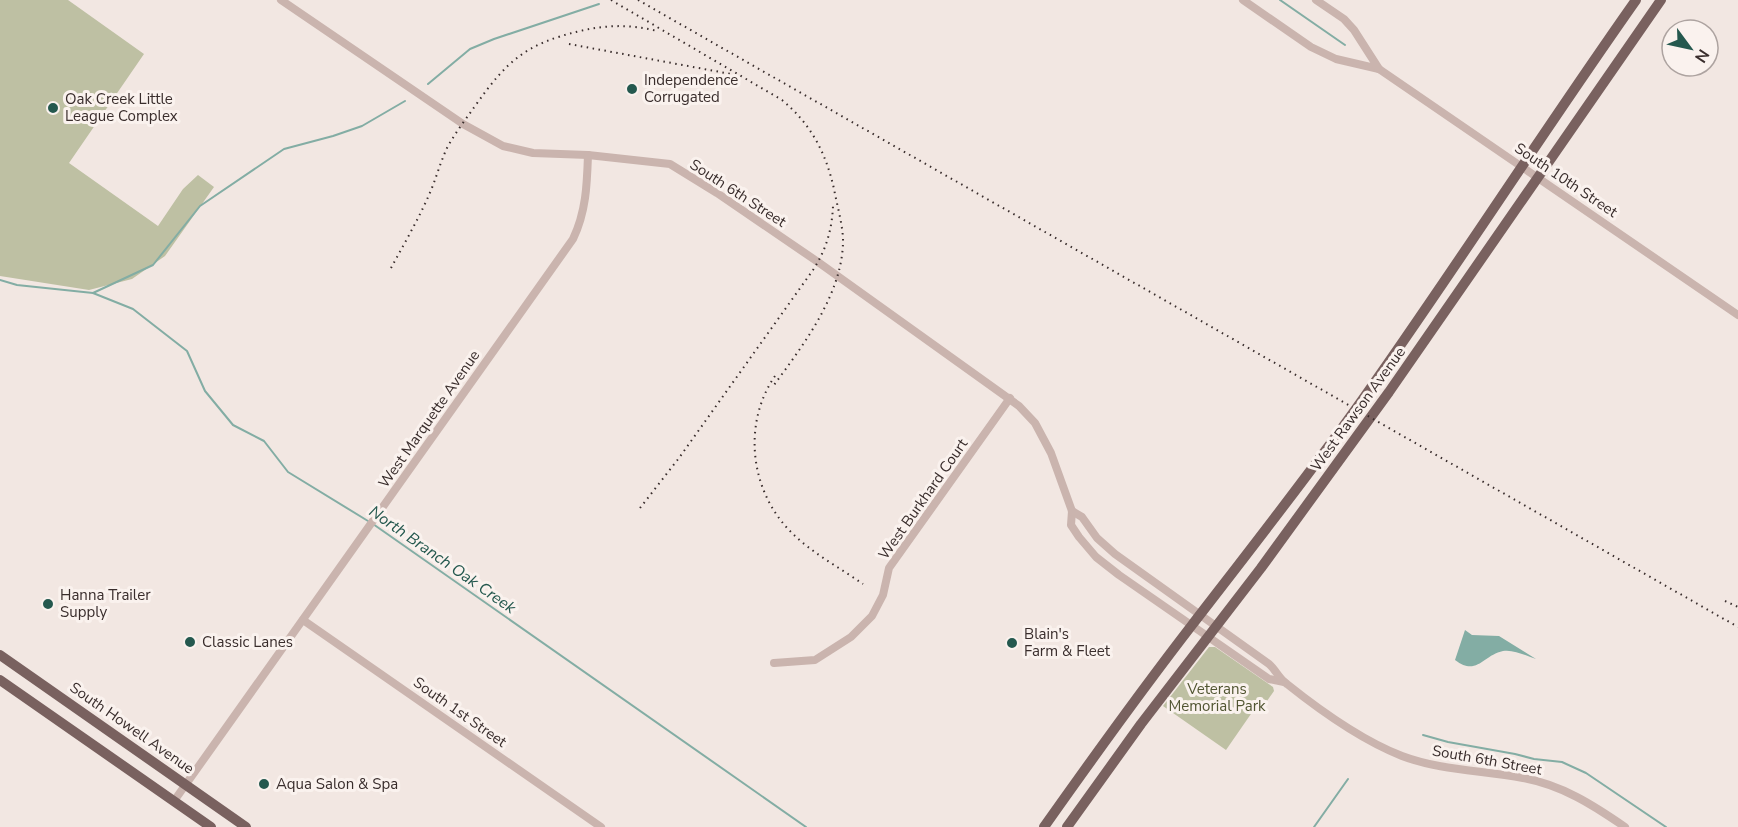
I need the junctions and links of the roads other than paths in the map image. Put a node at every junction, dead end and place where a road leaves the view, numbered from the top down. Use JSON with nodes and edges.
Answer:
{"nodes":[{"id":1,"x":281,"y":0,"type":"edge"},
{"id":2,"x":1243,"y":0,"type":"edge"},
{"id":3,"x":1316,"y":0,"type":"edge"},
{"id":4,"x":1636,"y":0,"type":"edge"},
{"id":5,"x":1656,"y":2,"type":"edge"},
{"id":6,"x":1600,"y":51,"type":"junction"},
{"id":7,"x":1616,"y":62,"type":"junction"},
{"id":8,"x":1378,"y":69,"type":"junction"},
{"id":9,"x":588,"y":155,"type":"junction"},
{"id":10,"x":1521,"y":166,"type":"junction"},
{"id":11,"x":1537,"y":176,"type":"junction"},
{"id":12,"x":1738,"y":315,"type":"edge"},
{"id":13,"x":1010,"y":398,"type":"junction"},
{"id":14,"x":1072,"y":511,"type":"junction"},
{"id":15,"x":1200,"y":615,"type":"junction"},
{"id":16,"x":303,"y":620,"type":"junction"},
{"id":17,"x":1192,"y":626,"type":"junction"},
{"id":18,"x":1216,"y":626,"type":"junction"},
{"id":19,"x":1208,"y":637,"type":"junction"},
{"id":20,"x":0,"y":655,"type":"edge"},
{"id":21,"x":774,"y":663,"type":"dead end"},
{"id":22,"x":0,"y":680,"type":"edge"},
{"id":23,"x":1284,"y":682,"type":"junction"},
{"id":24,"x":186,"y":785,"type":"junction"},
{"id":25,"x":174,"y":801,"type":"junction"},
{"id":26,"x":210,"y":827,"type":"edge"},
{"id":27,"x":246,"y":827,"type":"edge"},
{"id":28,"x":601,"y":827,"type":"edge"},
{"id":29,"x":1044,"y":827,"type":"edge"},
{"id":30,"x":1067,"y":827,"type":"edge"},
{"id":31,"x":1625,"y":827,"type":"edge"}],
"edges":[{"from":1,"to":9,"type":"street","name":"South 6th Street"},
{"from":2,"to":8,"type":"street","name":"South 10th Street"},
{"from":3,"to":8,"type":"street","name":"South 10th Street"},
{"from":4,"to":6,"type":"main road","name":"West Rawson Avenue"},
{"from":5,"to":7,"type":"main road","name":"West Rawson Avenue"},
{"from":6,"to":7,"type":"main road"},
{"from":6,"to":10,"type":"main road","name":"West Rawson Avenue"},
{"from":7,"to":11,"type":"main road","name":"West Rawson Avenue"},
{"from":8,"to":10,"type":"street","name":"South 10th Street"},
{"from":9,"to":13,"type":"street","name":"South 6th Street"},
{"from":9,"to":16,"type":"street","name":"West Marquette Avenue"},
{"from":10,"to":11,"type":"street","name":"South 10th Street"},
{"from":10,"to":15,"type":"main road","name":"West Rawson Avenue"},
{"from":11,"to":12,"type":"street","name":"South 10th Street"},
{"from":11,"to":18,"type":"main road","name":"West Rawson Avenue"},
{"from":13,"to":14,"type":"street","name":"South 6th Street"},
{"from":13,"to":21,"type":"street","name":"West Burkhard Court"},
{"from":14,"to":15,"type":"street","name":"South 6th Street"},
{"from":14,"to":17,"type":"street","name":"South 6th Street"},
{"from":15,"to":17,"type":"main road","name":"West Rawson Avenue"},
{"from":15,"to":18,"type":"street","name":"South 6th Street"},
{"from":16,"to":24,"type":"street","name":"West Marquette Avenue"},
{"from":16,"to":28,"type":"street","name":"South 1st Street"},
{"from":17,"to":19,"type":"street","name":"South 6th Street"},
{"from":17,"to":29,"type":"main road","name":"West Rawson Avenue"},
{"from":18,"to":19,"type":"main road","name":"West Rawson Avenue"},
{"from":18,"to":23,"type":"street","name":"South 6th Street"},
{"from":19,"to":23,"type":"street","name":"South 6th Street"},
{"from":19,"to":30,"type":"main road","name":"West Rawson Avenue"},
{"from":20,"to":24,"type":"main road","name":"South Howell Avenue"},
{"from":22,"to":25,"type":"main road"},
{"from":23,"to":31,"type":"street","name":"South 6th Street"},
{"from":24,"to":25,"type":"street","name":"West Marquette Avenue"},
{"from":24,"to":27,"type":"main road","name":"South Howell Avenue"},
{"from":25,"to":26,"type":"main road"}]}
